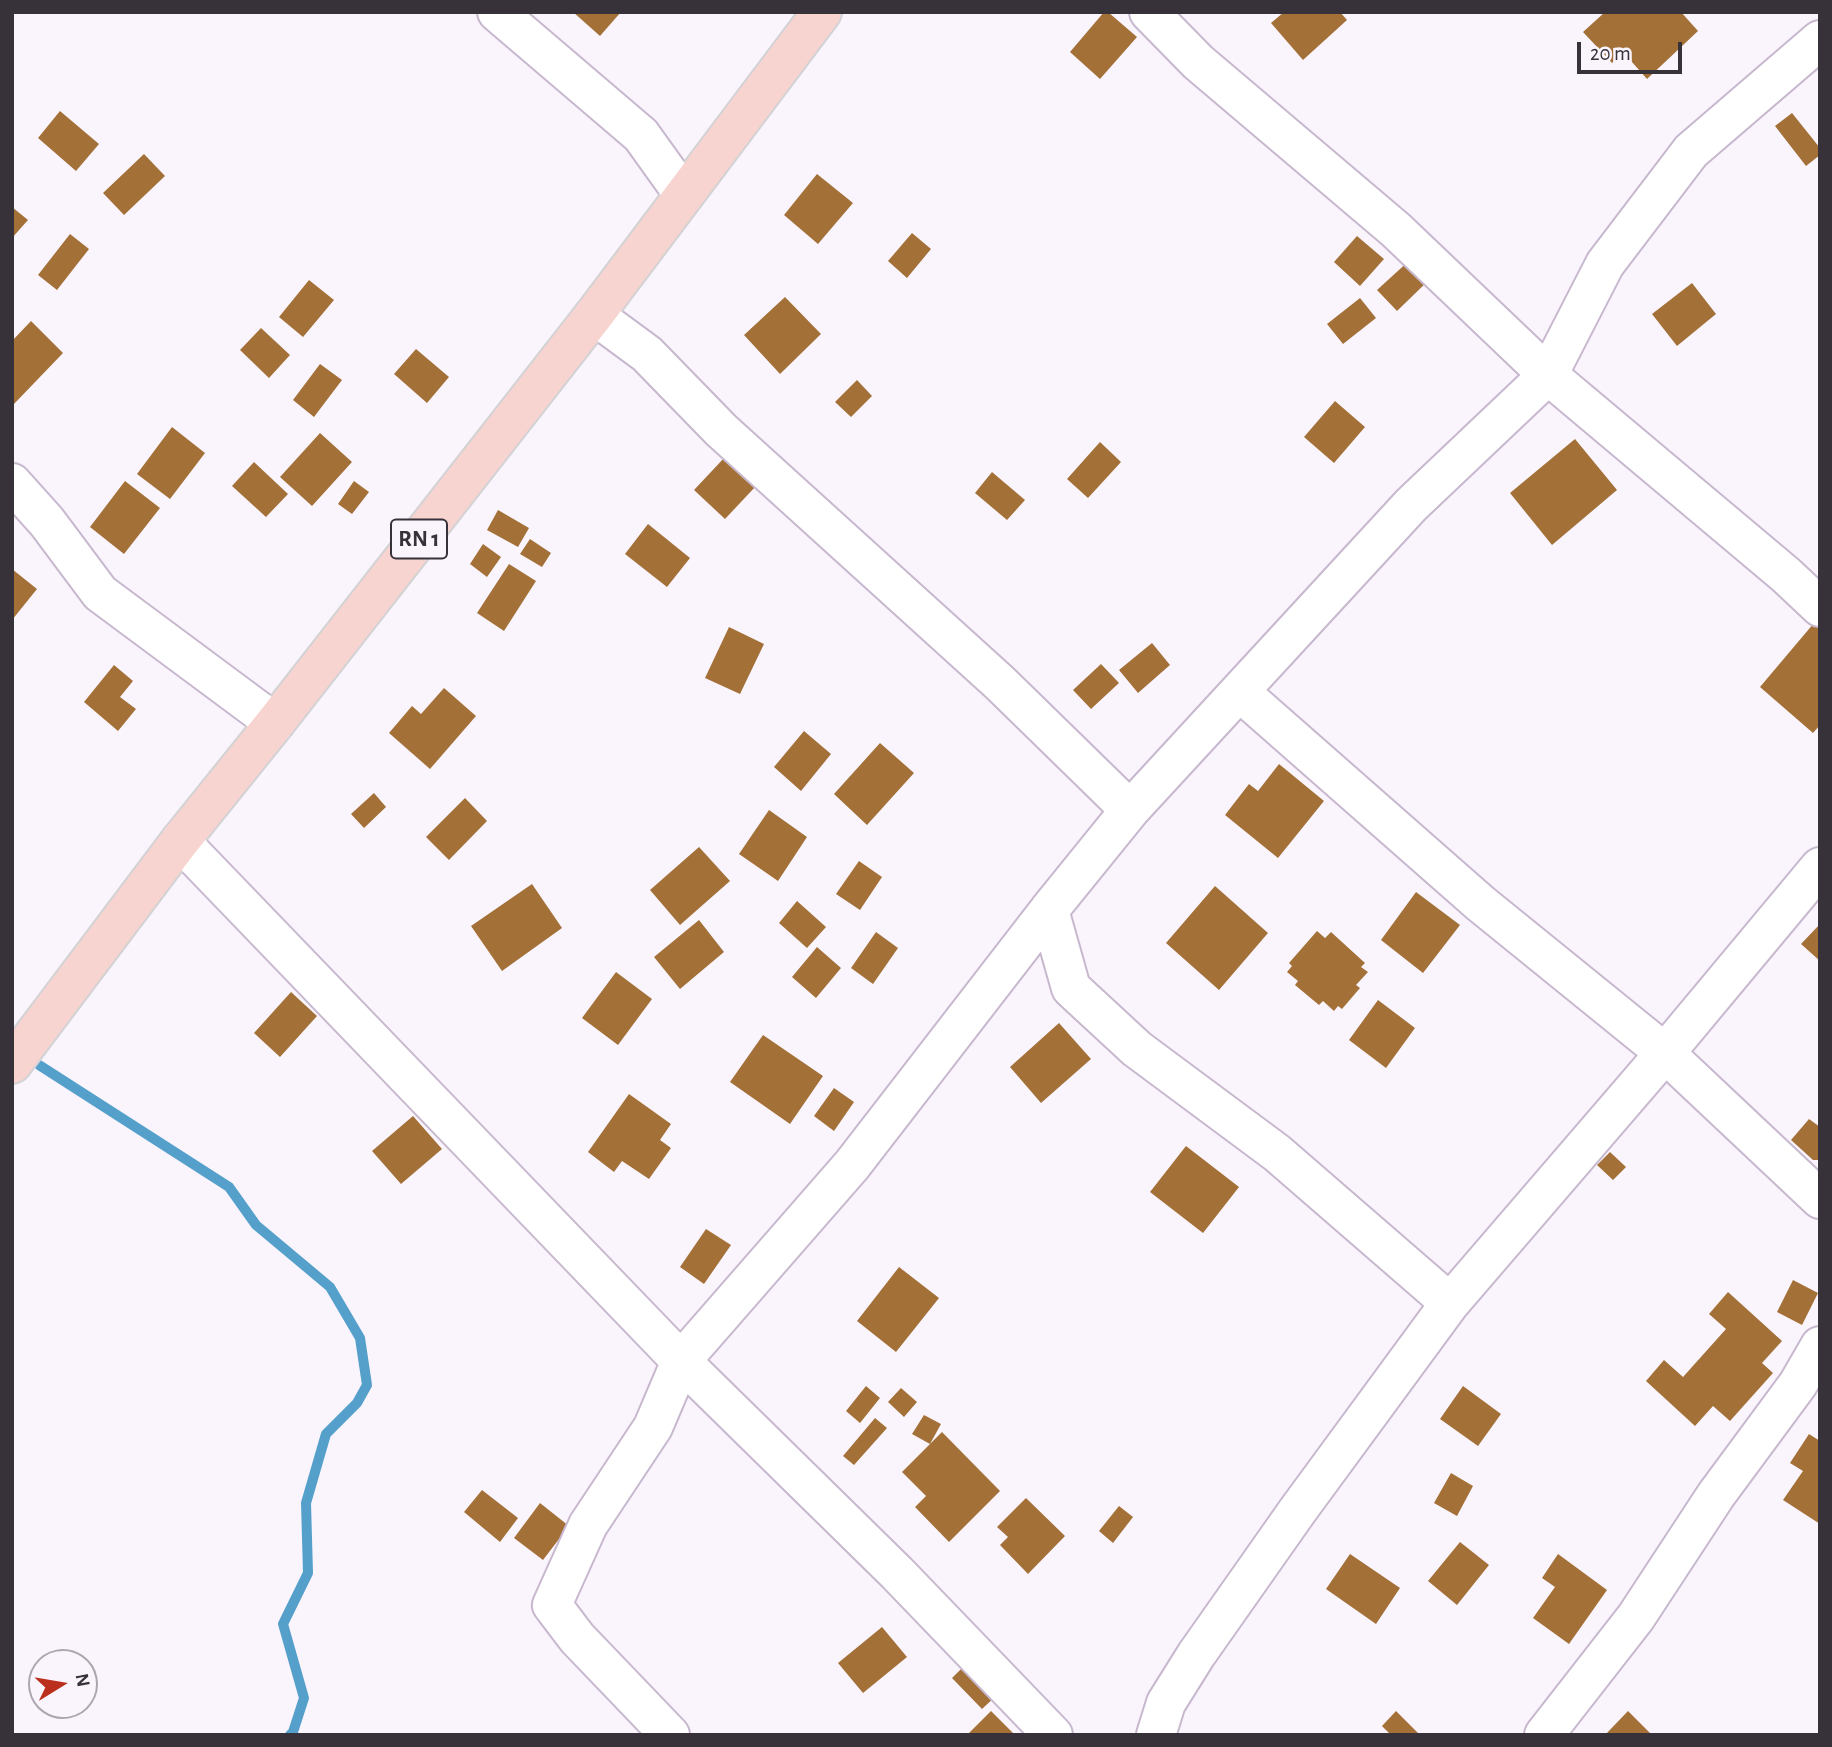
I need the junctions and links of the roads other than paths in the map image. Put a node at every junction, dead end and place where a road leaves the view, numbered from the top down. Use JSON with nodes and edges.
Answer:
{"nodes":[{"id":1,"x":498,"y":12,"type":"edge"},
{"id":2,"x":822,"y":12,"type":"edge"},
{"id":3,"x":1149,"y":12,"type":"edge"},
{"id":4,"x":1820,"y":40,"type":"edge"},
{"id":5,"x":684,"y":195,"type":"junction"},
{"id":6,"x":594,"y":315,"type":"junction"},
{"id":7,"x":1548,"y":375,"type":"junction"},
{"id":8,"x":12,"y":482,"type":"edge"},
{"id":9,"x":1820,"y":607,"type":"edge"},
{"id":10,"x":1240,"y":692,"type":"junction"},
{"id":11,"x":275,"y":723,"type":"junction"},
{"id":12,"x":1130,"y":810,"type":"junction"},
{"id":13,"x":180,"y":841,"type":"junction"},
{"id":14,"x":1820,"y":867,"type":"edge"},
{"id":15,"x":1049,"y":910,"type":"junction"},
{"id":16,"x":1665,"y":1053,"type":"junction"},
{"id":17,"x":12,"y":1064,"type":"edge"},
{"id":18,"x":1820,"y":1199,"type":"edge"},
{"id":19,"x":1450,"y":1303,"type":"junction"},
{"id":20,"x":1820,"y":1346,"type":"edge"},
{"id":21,"x":681,"y":1361,"type":"junction"},
{"id":22,"x":670,"y":1735,"type":"edge"},
{"id":23,"x":1053,"y":1735,"type":"edge"},
{"id":24,"x":1156,"y":1735,"type":"edge"},
{"id":25,"x":1544,"y":1735,"type":"edge"}],
"edges":[{"from":1,"to":5,"type":"street"},
{"from":2,"to":5,"type":"main road","number":"RN 1"},
{"from":3,"to":7,"type":"street"},
{"from":4,"to":7,"type":"street"},
{"from":5,"to":6,"type":"main road","number":"RN 1"},
{"from":6,"to":11,"type":"main road","number":"RN 1"},
{"from":6,"to":12,"type":"street"},
{"from":7,"to":9,"type":"street"},
{"from":7,"to":10,"type":"street"},
{"from":8,"to":11,"type":"street"},
{"from":10,"to":12,"type":"street"},
{"from":10,"to":16,"type":"street"},
{"from":11,"to":13,"type":"main road","number":"RN 1"},
{"from":12,"to":15,"type":"street"},
{"from":13,"to":17,"type":"main road","number":"RN 1"},
{"from":13,"to":21,"type":"street"},
{"from":14,"to":16,"type":"street"},
{"from":15,"to":19,"type":"street"},
{"from":15,"to":21,"type":"street"},
{"from":16,"to":18,"type":"street"},
{"from":16,"to":19,"type":"street"},
{"from":19,"to":24,"type":"street"},
{"from":20,"to":25,"type":"street"},
{"from":21,"to":22,"type":"street"},
{"from":21,"to":23,"type":"street"}]}
